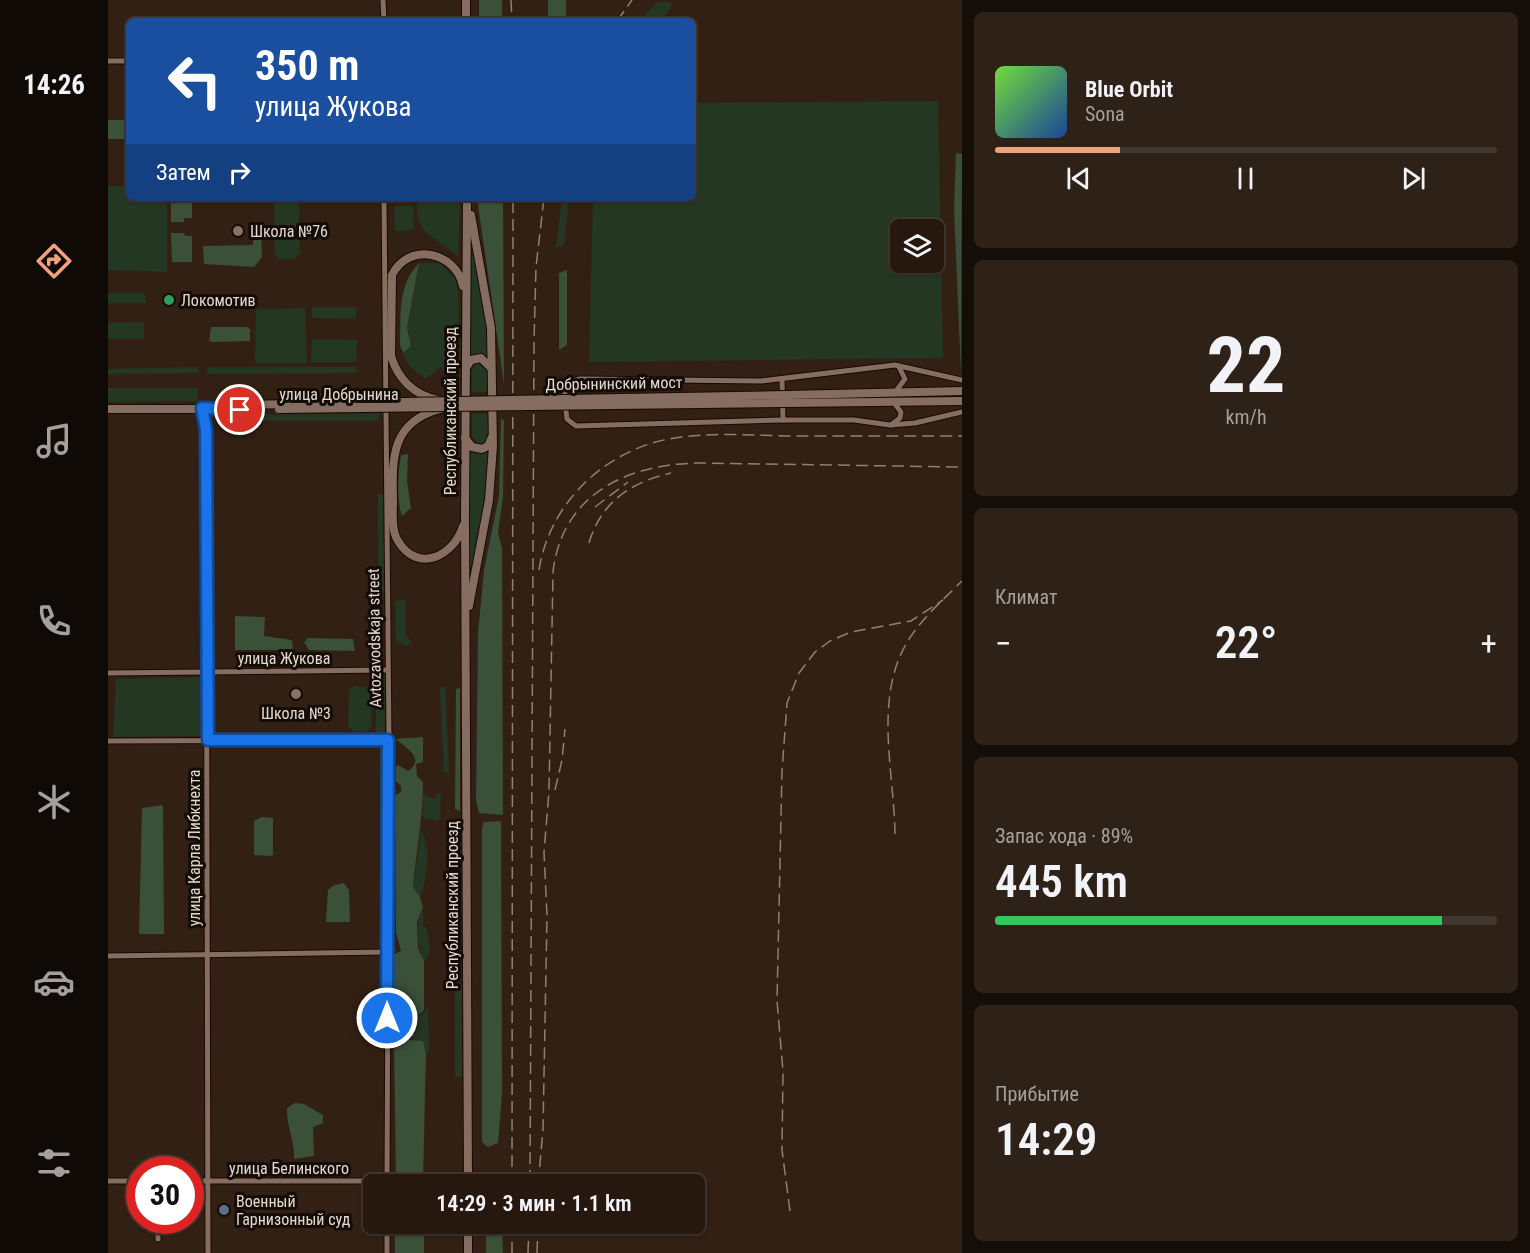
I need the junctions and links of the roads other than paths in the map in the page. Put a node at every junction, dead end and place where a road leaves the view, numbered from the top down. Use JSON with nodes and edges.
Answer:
{"nodes":[{"id":1,"x":383,"y":0,"type":"edge"},
{"id":2,"x":466,"y":0,"type":"edge"},
{"id":3,"x":384,"y":18,"type":"edge"},
{"id":4,"x":466,"y":18,"type":"edge"},
{"id":5,"x":108,"y":61,"type":"edge"},
{"id":6,"x":126,"y":61,"type":"edge"},
{"id":7,"x":384,"y":201,"type":"edge"},
{"id":8,"x":468,"y":201,"type":"edge"},
{"id":9,"x":469,"y":201,"type":"edge"},
{"id":10,"x":466,"y":304,"type":"junction"},
{"id":11,"x":895,"y":365,"type":"junction"},
{"id":12,"x":465,"y":370,"type":"junction"},
{"id":13,"x":492,"y":372,"type":"junction"},
{"id":14,"x":782,"y":379,"type":"junction"},
{"id":15,"x":962,"y":380,"type":"edge"},
{"id":16,"x":962,"y":391,"type":"edge"},
{"id":17,"x":892,"y":397,"type":"junction"},
{"id":18,"x":962,"y":401,"type":"edge"},
{"id":19,"x":441,"y":404,"type":"junction"},
{"id":20,"x":202,"y":408,"type":"junction"},
{"id":21,"x":108,"y":409,"type":"edge"},
{"id":22,"x":962,"y":412,"type":"edge"},
{"id":23,"x":783,"y":420,"type":"junction"},
{"id":24,"x":890,"y":425,"type":"junction"},
{"id":25,"x":493,"y":433,"type":"junction"},
{"id":26,"x":465,"y":438,"type":"junction"},
{"id":27,"x":465,"y":517,"type":"junction"},
{"id":28,"x":466,"y":624,"type":"junction"},
{"id":29,"x":388,"y":670,"type":"junction"},
{"id":30,"x":208,"y":672,"type":"junction"},
{"id":31,"x":108,"y":673,"type":"edge"},
{"id":32,"x":208,"y":740,"type":"junction"},
{"id":33,"x":388,"y":740,"type":"junction"},
{"id":34,"x":108,"y":741,"type":"edge"},
{"id":35,"x":387,"y":952,"type":"junction"},
{"id":36,"x":208,"y":955,"type":"junction"},
{"id":37,"x":108,"y":956,"type":"edge"},
{"id":38,"x":387,"y":1174,"type":"edge"},
{"id":39,"x":468,"y":1174,"type":"edge"},
{"id":40,"x":108,"y":1181,"type":"edge"},
{"id":41,"x":126,"y":1181,"type":"edge"},
{"id":42,"x":204,"y":1181,"type":"edge"},
{"id":43,"x":208,"y":1181,"type":"junction"},
{"id":44,"x":363,"y":1183,"type":"edge"},
{"id":45,"x":158,"y":1234,"type":"edge"},
{"id":46,"x":387,"y":1234,"type":"edge"},
{"id":47,"x":468,"y":1234,"type":"edge"},
{"id":48,"x":158,"y":1239,"type":"dead end"},
{"id":49,"x":208,"y":1253,"type":"edge"},
{"id":50,"x":387,"y":1253,"type":"edge"},
{"id":51,"x":468,"y":1253,"type":"edge"}],
"edges":[{"from":1,"to":3,"type":"street"},
{"from":2,"to":4,"type":"main road"},
{"from":5,"to":6,"type":"street"},
{"from":7,"to":29,"type":"street","name":"Avtozavodskaja street"},
{"from":8,"to":10,"type":"main road","name":"Республиканский проезд"},
{"from":9,"to":13,"type":"main road","name":"Республиканский проезд"},
{"from":10,"to":12,"type":"main road","name":"Республиканский проезд"},
{"from":10,"to":19,"type":"main road"},
{"from":11,"to":14,"type":"street"},
{"from":11,"to":15,"type":"street"},
{"from":11,"to":17,"type":"street"},
{"from":12,"to":13,"type":"main road"},
{"from":12,"to":26,"type":"main road","name":"Республиканский проезд"},
{"from":13,"to":25,"type":"main road","name":"Республиканский проезд"},
{"from":14,"to":23,"type":"street"},
{"from":14,"to":23,"type":"street"},
{"from":16,"to":17,"type":"main road"},
{"from":17,"to":18,"type":"main road"},
{"from":17,"to":19,"type":"main road","name":"Добрынинский мост","bridge":true},
{"from":17,"to":24,"type":"street"},
{"from":19,"to":20,"type":"main road","name":"улица Добрынина","bridge":true},
{"from":19,"to":27,"type":"main road"},
{"from":20,"to":21,"type":"main road","name":"улица Добрынина"},
{"from":20,"to":30,"type":"street","name":"улица Карла Либкнехта"},
{"from":22,"to":24,"type":"street"},
{"from":23,"to":24,"type":"street"},
{"from":25,"to":26,"type":"main road"},
{"from":25,"to":28,"type":"main road","name":"Республиканский проезд"},
{"from":26,"to":27,"type":"main road","name":"Республиканский проезд"},
{"from":27,"to":28,"type":"main road","name":"Республиканский проезд"},
{"from":28,"to":39,"type":"main road","name":"Республиканский проезд"},
{"from":29,"to":30,"type":"street","name":"улица Жукова"},
{"from":29,"to":33,"type":"street","name":"Avtozavodskaja street"},
{"from":30,"to":31,"type":"street","name":"улица Жукова"},
{"from":30,"to":32,"type":"street","name":"улица Карла Либкнехта"},
{"from":32,"to":33,"type":"street"},
{"from":32,"to":34,"type":"street"},
{"from":32,"to":36,"type":"street","name":"улица Карла Либкнехта"},
{"from":33,"to":35,"type":"street","name":"Avtozavodskaja street"},
{"from":35,"to":36,"type":"street"},
{"from":35,"to":38,"type":"street","name":"Avtozavodskaja street"},
{"from":36,"to":37,"type":"street"},
{"from":36,"to":43,"type":"street","name":"улица Карла Либкнехта"},
{"from":40,"to":41,"type":"street"},
{"from":42,"to":43,"type":"street","name":"улица Белинского"},
{"from":43,"to":44,"type":"street","name":"улица Белинского"},
{"from":43,"to":49,"type":"street","name":"улица Карла Либкнехта"},
{"from":45,"to":48,"type":"street"},
{"from":46,"to":50,"type":"street"},
{"from":47,"to":51,"type":"main road"}]}
